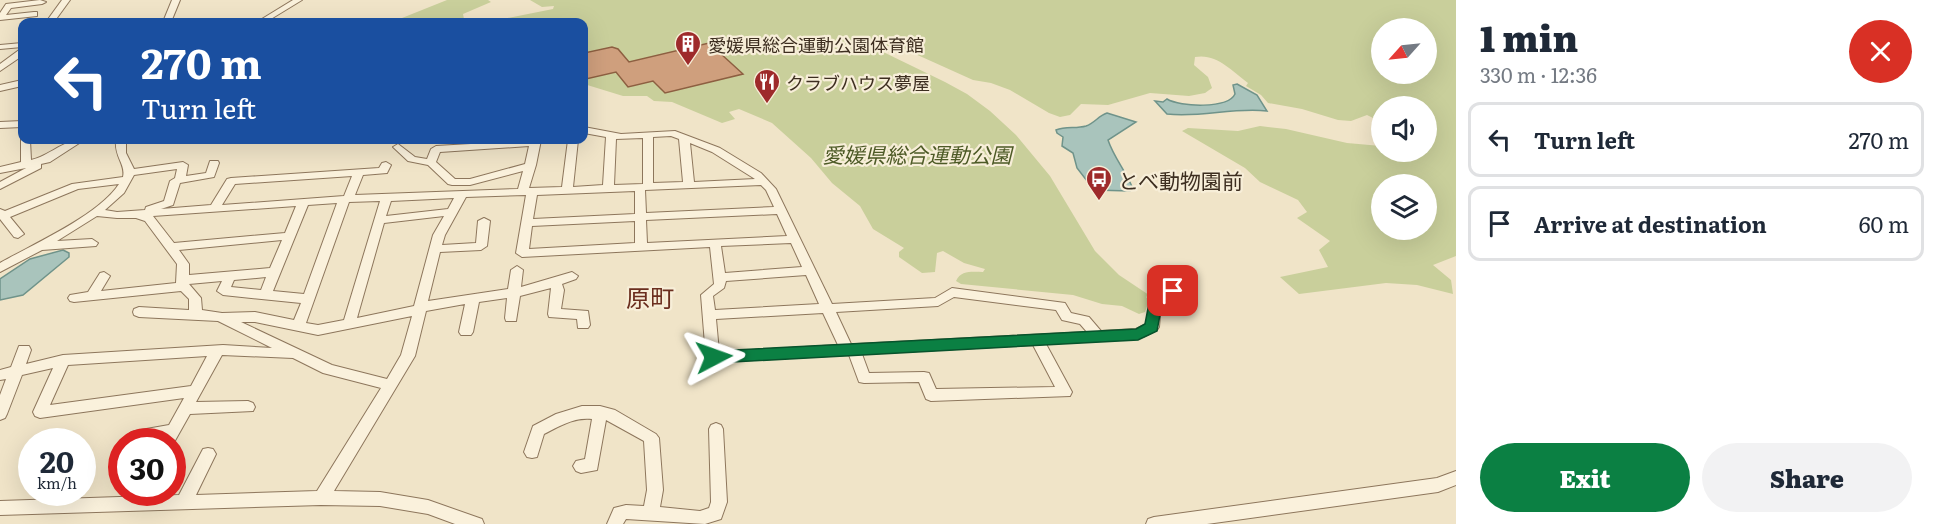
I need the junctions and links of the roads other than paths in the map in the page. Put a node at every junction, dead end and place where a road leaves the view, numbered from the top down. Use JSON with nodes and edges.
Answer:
{"nodes":[{"id":1,"x":66,"y":0,"type":"edge"},
{"id":2,"x":176,"y":0,"type":"edge"},
{"id":3,"x":298,"y":0,"type":"edge"},
{"id":4,"x":43,"y":1,"type":"edge"},
{"id":5,"x":34,"y":14,"type":"junction"},
{"id":6,"x":0,"y":18,"type":"edge"},
{"id":7,"x":31,"y":18,"type":"edge"},
{"id":8,"x":53,"y":18,"type":"edge"},
{"id":9,"x":168,"y":18,"type":"edge"},
{"id":10,"x":268,"y":18,"type":"edge"},
{"id":11,"x":18,"y":45,"type":"edge"},
{"id":12,"x":0,"y":47,"type":"edge"},
{"id":13,"x":18,"y":55,"type":"edge"},
{"id":14,"x":0,"y":68,"type":"edge"},
{"id":15,"x":18,"y":84,"type":"edge"},
{"id":16,"x":0,"y":88,"type":"edge"},
{"id":17,"x":18,"y":124,"type":"edge"},
{"id":18,"x":0,"y":125,"type":"edge"},
{"id":19,"x":588,"y":131,"type":"edge"},
{"id":20,"x":611,"y":135,"type":"junction"},
{"id":21,"x":648,"y":135,"type":"junction"},
{"id":22,"x":684,"y":138,"type":"junction"},
{"id":23,"x":25,"y":144,"type":"edge"},
{"id":24,"x":72,"y":144,"type":"edge"},
{"id":25,"x":121,"y":144,"type":"edge"},
{"id":26,"x":498,"y":144,"type":"edge"},
{"id":27,"x":535,"y":144,"type":"edge"},
{"id":28,"x":573,"y":144,"type":"edge"},
{"id":29,"x":398,"y":147,"type":"dead end"},
{"id":30,"x":46,"y":160,"type":"junction"},
{"id":31,"x":431,"y":162,"type":"junction"},
{"id":32,"x":214,"y":163,"type":"dead end"},
{"id":33,"x":26,"y":165,"type":"junction"},
{"id":34,"x":386,"y":165,"type":"dead end"},
{"id":35,"x":531,"y":165,"type":"junction"},
{"id":36,"x":0,"y":170,"type":"edge"},
{"id":37,"x":359,"y":173,"type":"junction"},
{"id":38,"x":129,"y":176,"type":"junction"},
{"id":39,"x":180,"y":180,"type":"junction"},
{"id":40,"x":474,"y":181,"type":"junction"},
{"id":41,"x":764,"y":182,"type":"junction"},
{"id":42,"x":0,"y":186,"type":"edge"},
{"id":43,"x":689,"y":186,"type":"junction"},
{"id":44,"x":644,"y":188,"type":"junction"},
{"id":45,"x":608,"y":189,"type":"junction"},
{"id":46,"x":567,"y":191,"type":"junction"},
{"id":47,"x":523,"y":193,"type":"junction"},
{"id":48,"x":461,"y":196,"type":"junction"},
{"id":49,"x":386,"y":198,"type":"junction"},
{"id":50,"x":346,"y":200,"type":"junction"},
{"id":51,"x":303,"y":203,"type":"junction"},
{"id":52,"x":214,"y":209,"type":"junction"},
{"id":53,"x":781,"y":210,"type":"junction"},
{"id":54,"x":95,"y":212,"type":"junction"},
{"id":55,"x":452,"y":213,"type":"junction"},
{"id":56,"x":2,"y":214,"type":"edge"},
{"id":57,"x":139,"y":214,"type":"junction"},
{"id":58,"x":641,"y":217,"type":"junction"},
{"id":59,"x":380,"y":220,"type":"junction"},
{"id":60,"x":484,"y":221,"type":"dead end"},
{"id":61,"x":527,"y":223,"type":"junction"},
{"id":62,"x":18,"y":234,"type":"dead end"},
{"id":63,"x":290,"y":236,"type":"junction"},
{"id":64,"x":794,"y":239,"type":"junction"},
{"id":65,"x":92,"y":243,"type":"dead end"},
{"id":66,"x":714,"y":243,"type":"junction"},
{"id":67,"x":36,"y":246,"type":"junction"},
{"id":68,"x":170,"y":246,"type":"junction"},
{"id":69,"x":641,"y":247,"type":"junction"},
{"id":70,"x":436,"y":249,"type":"junction"},
{"id":71,"x":0,"y":268,"type":"edge"},
{"id":72,"x":517,"y":270,"type":"dead end"},
{"id":73,"x":810,"y":271,"type":"junction"},
{"id":74,"x":274,"y":272,"type":"junction"},
{"id":75,"x":104,"y":276,"type":"dead end"},
{"id":76,"x":230,"y":276,"type":"junction"},
{"id":77,"x":572,"y":276,"type":"dead end"},
{"id":78,"x":719,"y":277,"type":"junction"},
{"id":79,"x":555,"y":281,"type":"junction"},
{"id":80,"x":183,"y":283,"type":"junction"},
{"id":81,"x":1173,"y":291,"type":"dead end"},
{"id":82,"x":514,"y":294,"type":"junction"},
{"id":83,"x":265,"y":295,"type":"junction"},
{"id":84,"x":92,"y":296,"type":"junction"},
{"id":85,"x":74,"y":298,"type":"dead end"},
{"id":86,"x":473,"y":298,"type":"junction"},
{"id":87,"x":309,"y":299,"type":"junction"},
{"id":88,"x":419,"y":309,"type":"junction"},
{"id":89,"x":828,"y":309,"type":"junction"},
{"id":90,"x":139,"y":312,"type":"dead end"},
{"id":91,"x":196,"y":314,"type":"junction"},
{"id":92,"x":710,"y":315,"type":"junction"},
{"id":93,"x":220,"y":316,"type":"junction"},
{"id":94,"x":511,"y":318,"type":"dead end"},
{"id":95,"x":349,"y":324,"type":"junction"},
{"id":96,"x":299,"y":325,"type":"junction"},
{"id":97,"x":583,"y":325,"type":"dead end"},
{"id":98,"x":466,"y":332,"type":"dead end"},
{"id":99,"x":1098,"y":336,"type":"junction"},
{"id":100,"x":1037,"y":339,"type":"junction"},
{"id":101,"x":850,"y":349,"type":"junction"},
{"id":102,"x":24,"y":350,"type":"dead end"},
{"id":103,"x":217,"y":351,"type":"junction"},
{"id":104,"x":298,"y":355,"type":"junction"},
{"id":105,"x":63,"y":360,"type":"junction"},
{"id":106,"x":16,"y":371,"type":"junction"},
{"id":107,"x":0,"y":375,"type":"edge"},
{"id":108,"x":390,"y":385,"type":"junction"},
{"id":109,"x":195,"y":391,"type":"junction"},
{"id":110,"x":248,"y":407,"type":"dead end"},
{"id":111,"x":186,"y":408,"type":"junction"},
{"id":112,"x":600,"y":412,"type":"junction"},
{"id":113,"x":0,"y":414,"type":"edge"},
{"id":114,"x":175,"y":428,"type":"edge"},
{"id":115,"x":716,"y":429,"type":"dead end"},
{"id":116,"x":532,"y":452,"type":"dead end"},
{"id":117,"x":208,"y":454,"type":"dead end"},
{"id":118,"x":581,"y":466,"type":"dead end"},
{"id":119,"x":1456,"y":478,"type":"edge"},
{"id":120,"x":186,"y":498,"type":"edge"},
{"id":121,"x":321,"y":498,"type":"junction"},
{"id":122,"x":108,"y":500,"type":"edge"},
{"id":123,"x":186,"y":502,"type":"edge"},
{"id":124,"x":0,"y":508,"type":"edge"},
{"id":125,"x":651,"y":514,"type":"junction"},
{"id":126,"x":464,"y":522,"type":"edge"},
{"id":127,"x":615,"y":524,"type":"edge"},
{"id":128,"x":1154,"y":524,"type":"edge"}],
"edges":[{"from":1,"to":8,"type":"street"},
{"from":2,"to":9,"type":"street"},
{"from":3,"to":10,"type":"street"},
{"from":4,"to":5,"type":"street"},
{"from":4,"to":6,"type":"street"},
{"from":5,"to":6,"type":"street"},
{"from":5,"to":7,"type":"street"},
{"from":11,"to":12,"type":"street"},
{"from":13,"to":14,"type":"street"},
{"from":15,"to":16,"type":"street"},
{"from":17,"to":18,"type":"street"},
{"from":19,"to":20,"type":"street"},
{"from":20,"to":21,"type":"street"},
{"from":20,"to":45,"type":"street"},
{"from":21,"to":22,"type":"street"},
{"from":21,"to":44,"type":"street"},
{"from":22,"to":41,"type":"street"},
{"from":22,"to":43,"type":"street"},
{"from":23,"to":33,"type":"street"},
{"from":24,"to":30,"type":"street"},
{"from":25,"to":38,"type":"street"},
{"from":26,"to":31,"type":"street"},
{"from":27,"to":35,"type":"street"},
{"from":28,"to":46,"type":"street"},
{"from":29,"to":31,"type":"street"},
{"from":30,"to":33,"type":"street"},
{"from":30,"to":42,"type":"street"},
{"from":31,"to":40,"type":"street"},
{"from":32,"to":39,"type":"street"},
{"from":33,"to":36,"type":"street"},
{"from":34,"to":37,"type":"street"},
{"from":35,"to":40,"type":"street"},
{"from":35,"to":47,"type":"street"},
{"from":37,"to":50,"type":"street"},
{"from":37,"to":52,"type":"street"},
{"from":38,"to":39,"type":"street"},
{"from":38,"to":54,"type":"street"},
{"from":38,"to":56,"type":"street"},
{"from":39,"to":57,"type":"street"},
{"from":40,"to":47,"type":"street"},
{"from":41,"to":43,"type":"street"},
{"from":41,"to":53,"type":"street"},
{"from":43,"to":44,"type":"street"},
{"from":44,"to":45,"type":"street"},
{"from":44,"to":58,"type":"street"},
{"from":45,"to":46,"type":"street"},
{"from":46,"to":47,"type":"street"},
{"from":47,"to":48,"type":"street"},
{"from":47,"to":61,"type":"street"},
{"from":48,"to":49,"type":"street"},
{"from":48,"to":55,"type":"street"},
{"from":49,"to":50,"type":"street"},
{"from":49,"to":59,"type":"street"},
{"from":50,"to":51,"type":"street"},
{"from":50,"to":87,"type":"street"},
{"from":51,"to":52,"type":"street"},
{"from":51,"to":63,"type":"street"},
{"from":52,"to":57,"type":"street"},
{"from":53,"to":58,"type":"street"},
{"from":53,"to":64,"type":"street"},
{"from":54,"to":57,"type":"street"},
{"from":54,"to":67,"type":"street"},
{"from":55,"to":59,"type":"street"},
{"from":55,"to":70,"type":"street"},
{"from":56,"to":62,"type":"street"},
{"from":57,"to":68,"type":"street"},
{"from":58,"to":61,"type":"street"},
{"from":58,"to":69,"type":"street"},
{"from":59,"to":95,"type":"street"},
{"from":60,"to":70,"type":"street"},
{"from":61,"to":69,"type":"street"},
{"from":63,"to":68,"type":"street"},
{"from":63,"to":74,"type":"street"},
{"from":64,"to":66,"type":"street"},
{"from":64,"to":73,"type":"street"},
{"from":65,"to":67,"type":"street"},
{"from":66,"to":69,"type":"street"},
{"from":66,"to":78,"type":"street"},
{"from":67,"to":71,"type":"street"},
{"from":68,"to":80,"type":"street"},
{"from":70,"to":88,"type":"street"},
{"from":72,"to":82,"type":"street"},
{"from":73,"to":78,"type":"street"},
{"from":73,"to":89,"type":"street"},
{"from":74,"to":76,"type":"street"},
{"from":74,"to":83,"type":"street"},
{"from":75,"to":84,"type":"street"},
{"from":76,"to":80,"type":"street"},
{"from":76,"to":83,"type":"street"},
{"from":77,"to":79,"type":"street"},
{"from":78,"to":92,"type":"street"},
{"from":79,"to":82,"type":"street"},
{"from":79,"to":97,"type":"street"},
{"from":80,"to":84,"type":"street"},
{"from":80,"to":91,"type":"street"},
{"from":81,"to":99,"type":"street"},
{"from":82,"to":86,"type":"street"},
{"from":82,"to":94,"type":"street"},
{"from":83,"to":87,"type":"street"},
{"from":84,"to":85,"type":"street"},
{"from":86,"to":88,"type":"street"},
{"from":86,"to":98,"type":"street"},
{"from":87,"to":96,"type":"street"},
{"from":88,"to":95,"type":"street"},
{"from":88,"to":108,"type":"street"},
{"from":89,"to":92,"type":"street"},
{"from":89,"to":99,"type":"street"},
{"from":89,"to":101,"type":"street"},
{"from":90,"to":91,"type":"street"},
{"from":91,"to":93,"type":"street"},
{"from":92,"to":101,"type":"street"},
{"from":93,"to":96,"type":"street"},
{"from":93,"to":104,"type":"street"},
{"from":95,"to":96,"type":"street"},
{"from":99,"to":100,"type":"street"},
{"from":100,"to":101,"type":"street"},
{"from":100,"to":101,"type":"street"},
{"from":102,"to":106,"type":"street"},
{"from":103,"to":104,"type":"street"},
{"from":103,"to":105,"type":"street"},
{"from":103,"to":109,"type":"street"},
{"from":104,"to":108,"type":"street"},
{"from":105,"to":106,"type":"street"},
{"from":105,"to":109,"type":"street"},
{"from":106,"to":107,"type":"street"},
{"from":106,"to":113,"type":"street"},
{"from":108,"to":121,"type":"street"},
{"from":109,"to":111,"type":"street"},
{"from":110,"to":111,"type":"street"},
{"from":111,"to":114,"type":"street"},
{"from":112,"to":116,"type":"street"},
{"from":112,"to":118,"type":"street"},
{"from":112,"to":125,"type":"street"},
{"from":115,"to":125,"type":"street"},
{"from":117,"to":120,"type":"street"},
{"from":119,"to":128,"type":"street"},
{"from":121,"to":123,"type":"street"},
{"from":121,"to":126,"type":"street"},
{"from":122,"to":124,"type":"street"},
{"from":125,"to":127,"type":"street"}]}
